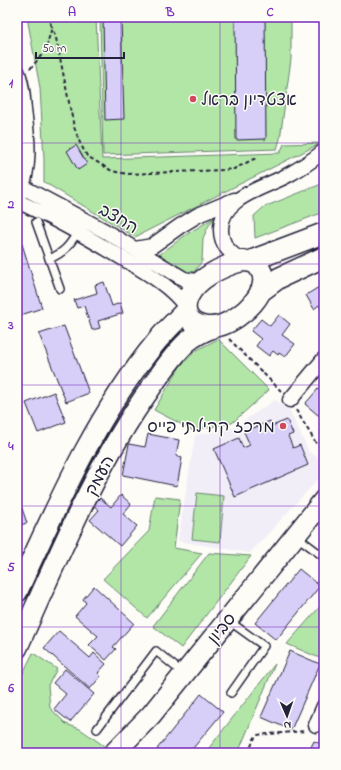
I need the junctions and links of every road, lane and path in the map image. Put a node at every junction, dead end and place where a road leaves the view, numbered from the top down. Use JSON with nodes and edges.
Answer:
{"nodes":[{"id":1,"x":50,"y":17,"type":"edge"},
{"id":2,"x":51,"y":25,"type":"junction"},
{"id":3,"x":18,"y":72,"type":"edge"},
{"id":4,"x":27,"y":145,"type":"junction"},
{"id":5,"x":324,"y":151,"type":"edge"},
{"id":6,"x":258,"y":157,"type":"dead end"},
{"id":7,"x":17,"y":162,"type":"edge"},
{"id":8,"x":18,"y":193,"type":"edge"},
{"id":9,"x":247,"y":194,"type":"junction"},
{"id":10,"x":84,"y":219,"type":"junction"},
{"id":11,"x":36,"y":222,"type":"dead end"},
{"id":12,"x":77,"y":232,"type":"junction"},
{"id":13,"x":324,"y":233,"type":"edge"},
{"id":14,"x":221,"y":234,"type":"junction"},
{"id":15,"x":135,"y":248,"type":"junction"},
{"id":16,"x":324,"y":257,"type":"edge"},
{"id":17,"x":49,"y":259,"type":"junction"},
{"id":18,"x":246,"y":261,"type":"junction"},
{"id":19,"x":206,"y":278,"type":"junction"},
{"id":20,"x":60,"y":289,"type":"dead end"},
{"id":21,"x":260,"y":292,"type":"junction"},
{"id":22,"x":186,"y":309,"type":"junction"},
{"id":23,"x":215,"y":327,"type":"junction"},
{"id":24,"x":324,"y":359,"type":"edge"},
{"id":25,"x":290,"y":400,"type":"junction"},
{"id":26,"x":324,"y":450,"type":"edge"},
{"id":27,"x":324,"y":500,"type":"edge"},
{"id":28,"x":324,"y":517,"type":"edge"},
{"id":29,"x":304,"y":542,"type":"junction"},
{"id":30,"x":324,"y":557,"type":"edge"},
{"id":31,"x":17,"y":592,"type":"edge"},
{"id":32,"x":236,"y":626,"type":"junction"},
{"id":33,"x":17,"y":648,"type":"edge"},
{"id":34,"x":184,"y":674,"type":"junction"},
{"id":35,"x":231,"y":693,"type":"dead end"},
{"id":36,"x":324,"y":706,"type":"edge"},
{"id":37,"x":316,"y":724,"type":"joint"},
{"id":38,"x":97,"y":729,"type":"dead end"},
{"id":39,"x":114,"y":753,"type":"edge"},
{"id":40,"x":129,"y":753,"type":"edge"},
{"id":41,"x":248,"y":753,"type":"edge"}],
"edges":[{"from":1,"to":2,"type":"path"},
{"from":2,"to":3,"type":"path"},
{"from":2,"to":6,"type":"path"},
{"from":3,"to":4,"type":"street"},
{"from":4,"to":7,"type":"street"},
{"from":4,"to":8,"type":"street"},
{"from":5,"to":9,"type":"street"},
{"from":8,"to":10,"type":"street","name":"החצב"},
{"from":8,"to":12,"type":"street","name":"החצב"},
{"from":9,"to":14,"type":"street"},
{"from":9,"to":15,"type":"street"},
{"from":10,"to":12,"type":"lane"},
{"from":10,"to":15,"type":"street","name":"החצב"},
{"from":11,"to":17,"type":"lane"},
{"from":12,"to":17,"type":"lane"},
{"from":12,"to":22,"type":"street","name":"החצב"},
{"from":13,"to":18,"type":"main road"},
{"from":14,"to":18,"type":"street"},
{"from":14,"to":19,"type":"street"},
{"from":15,"to":19,"type":"street","name":"החצב"},
{"from":16,"to":21,"type":"main road"},
{"from":17,"to":20,"type":"lane"},
{"from":18,"to":19,"type":"main road"},
{"from":18,"to":21,"type":"main road"},
{"from":19,"to":22,"type":"main road"},
{"from":21,"to":23,"type":"main road"},
{"from":22,"to":23,"type":"main road"},
{"from":22,"to":31,"type":"main road","name":"העמק"},
{"from":23,"to":25,"type":"path"},
{"from":23,"to":33,"type":"main road","name":"העמק"},
{"from":24,"to":25,"type":"street"},
{"from":25,"to":26,"type":"path"},
{"from":27,"to":34,"type":"main road","name":"סביון"},
{"from":28,"to":29,"type":"main road","name":"סביון"},
{"from":29,"to":30,"type":"lane"},
{"from":29,"to":32,"type":"main road","name":"סביון"},
{"from":32,"to":35,"type":"lane"},
{"from":32,"to":40,"type":"main road","name":"סביון"},
{"from":34,"to":38,"type":"lane"},
{"from":34,"to":39,"type":"main road","name":"סביון"},
{"from":36,"to":37,"type":"street"},
{"from":37,"to":41,"type":"path"}]}
